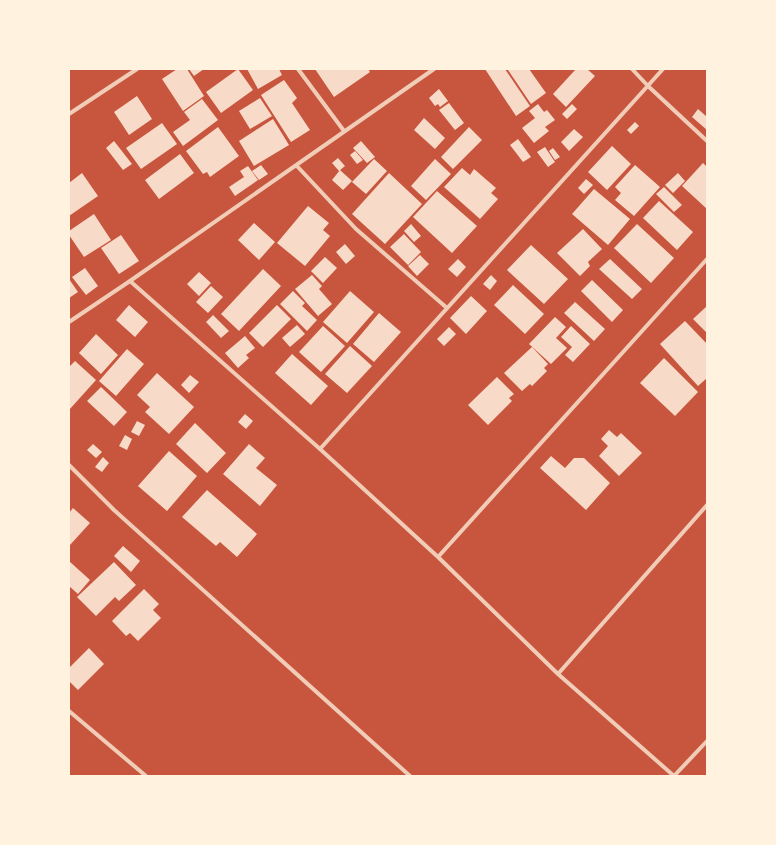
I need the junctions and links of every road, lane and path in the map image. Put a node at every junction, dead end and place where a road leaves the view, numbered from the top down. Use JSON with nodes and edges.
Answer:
{"nodes":[{"id":1,"x":137,"y":69,"type":"edge"},
{"id":2,"x":298,"y":69,"type":"edge"},
{"id":3,"x":434,"y":69,"type":"edge"},
{"id":4,"x":632,"y":69,"type":"edge"},
{"id":5,"x":663,"y":69,"type":"edge"},
{"id":6,"x":648,"y":86,"type":"junction"},
{"id":7,"x":69,"y":114,"type":"edge"},
{"id":8,"x":344,"y":131,"type":"junction"},
{"id":9,"x":707,"y":141,"type":"edge"},
{"id":10,"x":296,"y":165,"type":"junction"},
{"id":11,"x":707,"y":259,"type":"edge"},
{"id":12,"x":130,"y":281,"type":"junction"},
{"id":13,"x":447,"y":308,"type":"junction"},
{"id":14,"x":69,"y":322,"type":"edge"},
{"id":15,"x":320,"y":449,"type":"junction"},
{"id":16,"x":69,"y":465,"type":"edge"},
{"id":17,"x":707,"y":505,"type":"edge"},
{"id":18,"x":438,"y":557,"type":"junction"},
{"id":19,"x":558,"y":674,"type":"junction"},
{"id":20,"x":69,"y":711,"type":"edge"},
{"id":21,"x":707,"y":741,"type":"edge"},
{"id":22,"x":146,"y":776,"type":"edge"},
{"id":23,"x":410,"y":776,"type":"edge"},
{"id":24,"x":674,"y":776,"type":"edge"}],
"edges":[{"from":1,"to":7,"type":"street"},
{"from":2,"to":8,"type":"street"},
{"from":3,"to":8,"type":"street"},
{"from":4,"to":6,"type":"street"},
{"from":5,"to":6,"type":"street"},
{"from":6,"to":9,"type":"street"},
{"from":6,"to":13,"type":"street"},
{"from":8,"to":10,"type":"street"},
{"from":10,"to":12,"type":"street"},
{"from":10,"to":13,"type":"street"},
{"from":11,"to":18,"type":"street"},
{"from":12,"to":14,"type":"street"},
{"from":12,"to":15,"type":"street"},
{"from":13,"to":15,"type":"street"},
{"from":15,"to":18,"type":"street"},
{"from":16,"to":23,"type":"street"},
{"from":17,"to":19,"type":"street"},
{"from":18,"to":19,"type":"street"},
{"from":19,"to":24,"type":"street"},
{"from":20,"to":22,"type":"street"},
{"from":21,"to":24,"type":"street"}]}
